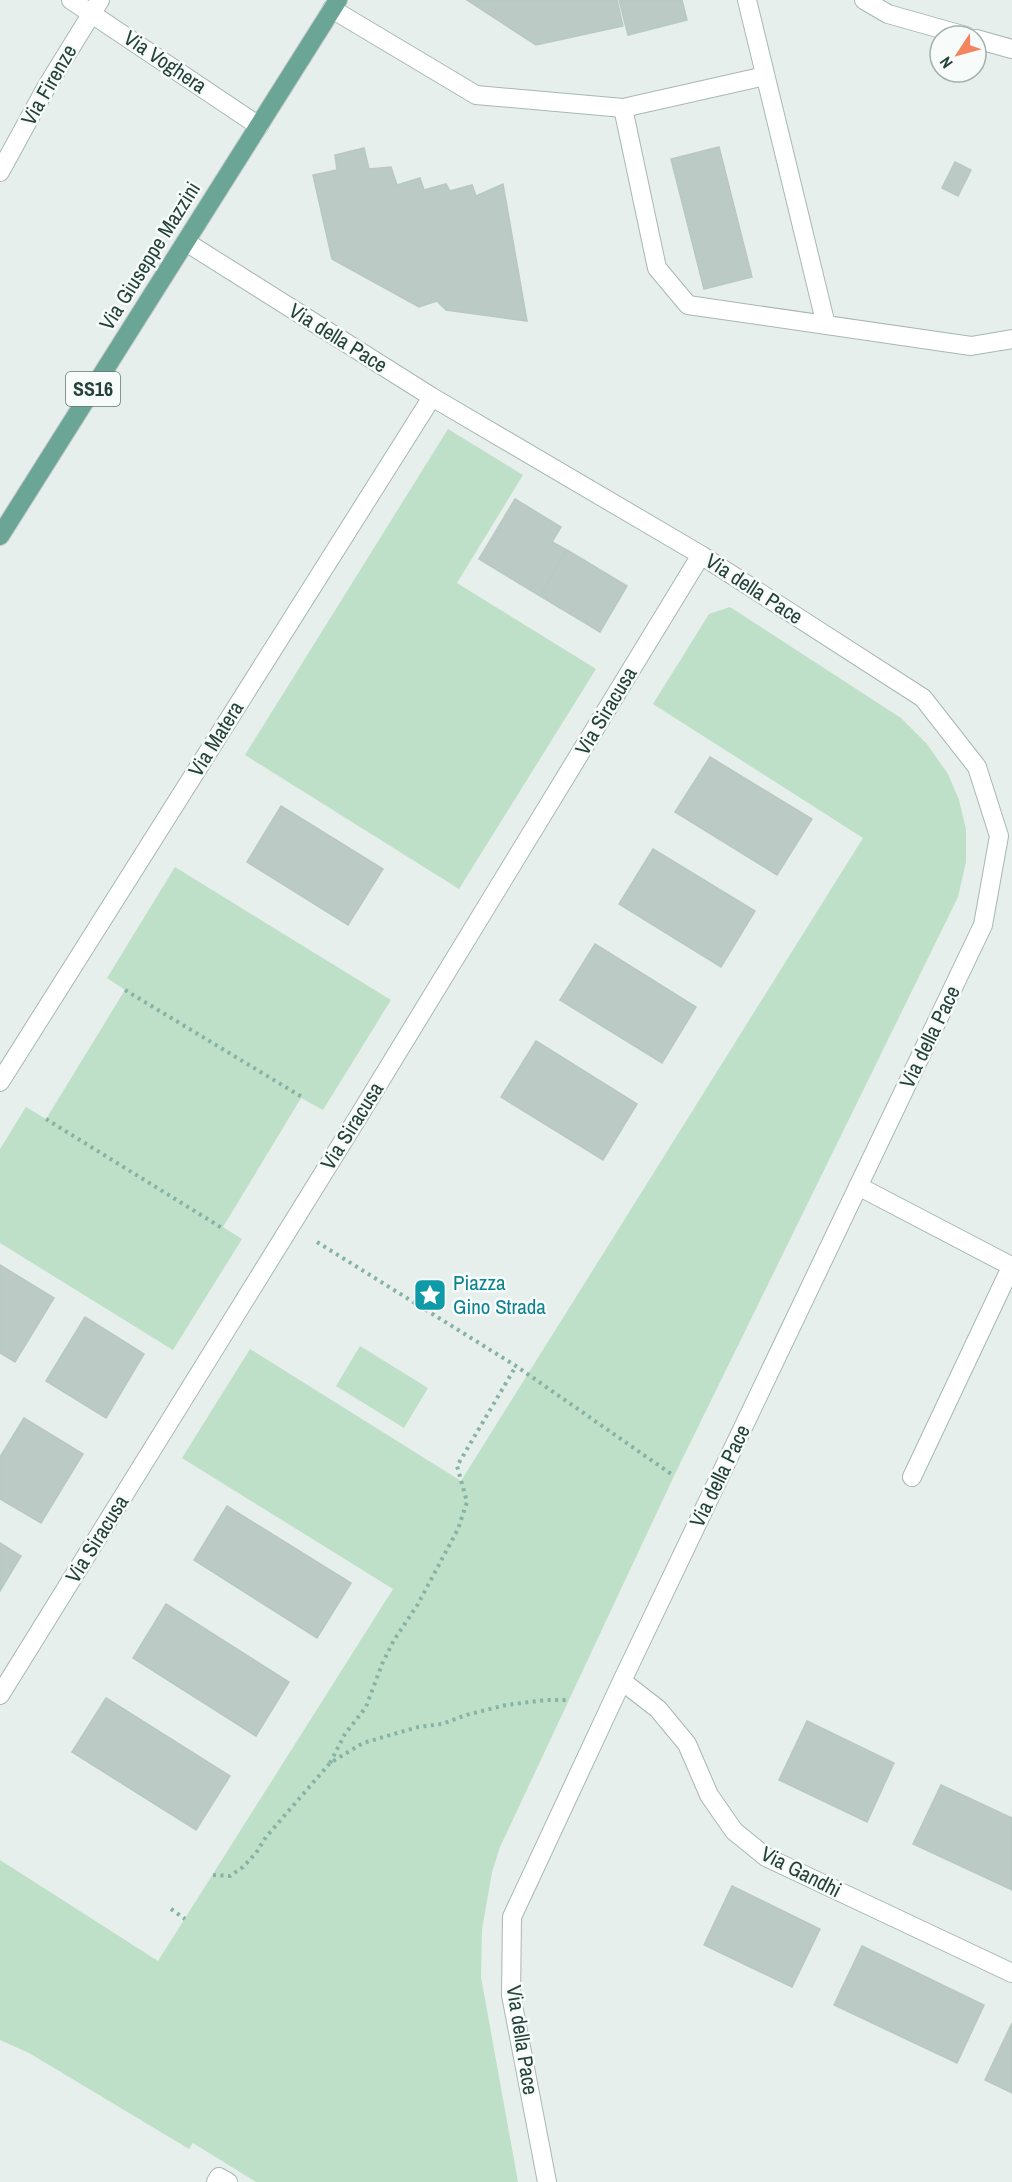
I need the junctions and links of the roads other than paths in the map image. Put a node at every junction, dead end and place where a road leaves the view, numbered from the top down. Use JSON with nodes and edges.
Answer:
{"nodes":[{"id":1,"x":71,"y":0,"type":"edge"},
{"id":2,"x":747,"y":0,"type":"edge"},
{"id":3,"x":864,"y":0,"type":"edge"},
{"id":4,"x":335,"y":5,"type":"edge"},
{"id":5,"x":96,"y":6,"type":"edge"},
{"id":6,"x":928,"y":25,"type":"edge"},
{"id":7,"x":988,"y":42,"type":"edge"},
{"id":8,"x":1012,"y":49,"type":"edge"},
{"id":9,"x":765,"y":76,"type":"junction"},
{"id":10,"x":623,"y":108,"type":"junction"},
{"id":11,"x":259,"y":126,"type":"junction"},
{"id":12,"x":0,"y":172,"type":"edge"},
{"id":13,"x":186,"y":242,"type":"junction"},
{"id":14,"x":826,"y":325,"type":"junction"},
{"id":15,"x":1012,"y":339,"type":"edge"},
{"id":16,"x":432,"y":397,"type":"junction"},
{"id":17,"x":0,"y":536,"type":"edge"},
{"id":18,"x":701,"y":555,"type":"junction"},
{"id":19,"x":0,"y":1082,"type":"edge"},
{"id":20,"x":858,"y":1186,"type":"junction"},
{"id":21,"x":1012,"y":1266,"type":"edge"},
{"id":22,"x":912,"y":1477,"type":"dead end"},
{"id":23,"x":622,"y":1681,"type":"junction"},
{"id":24,"x":0,"y":1695,"type":"edge"},
{"id":25,"x":1012,"y":1972,"type":"edge"},
{"id":26,"x":216,"y":2182,"type":"edge"},
{"id":27,"x":228,"y":2182,"type":"edge"},
{"id":28,"x":547,"y":2182,"type":"edge"}],
"edges":[{"from":1,"to":5,"type":"street","name":"Via Voghera"},
{"from":2,"to":9,"type":"street"},
{"from":3,"to":6,"type":"street"},
{"from":4,"to":10,"type":"street"},
{"from":4,"to":11,"type":"main road","name":"Via Giuseppe Mazzini","number":"SS16"},
{"from":5,"to":11,"type":"street","name":"Via Voghera"},
{"from":5,"to":12,"type":"street","name":"Via Firenze"},
{"from":7,"to":8,"type":"street"},
{"from":9,"to":10,"type":"street"},
{"from":9,"to":14,"type":"street"},
{"from":10,"to":14,"type":"street"},
{"from":11,"to":13,"type":"main road","name":"Via Giuseppe Mazzini","number":"SS16"},
{"from":13,"to":16,"type":"street","name":"Via della Pace"},
{"from":13,"to":17,"type":"main road","name":"Via Giuseppe Mazzini","number":"SS16"},
{"from":14,"to":15,"type":"street"},
{"from":16,"to":18,"type":"street","name":"Via della Pace"},
{"from":16,"to":19,"type":"street","name":"Via Matera"},
{"from":18,"to":20,"type":"street","name":"Via della Pace"},
{"from":18,"to":24,"type":"street","name":"Via Siracusa"},
{"from":20,"to":21,"type":"street"},
{"from":20,"to":23,"type":"street","name":"Via della Pace"},
{"from":21,"to":22,"type":"street"},
{"from":23,"to":25,"type":"street","name":"Via Gandhi"},
{"from":23,"to":28,"type":"street","name":"Via della Pace"},
{"from":26,"to":27,"type":"street"}]}
